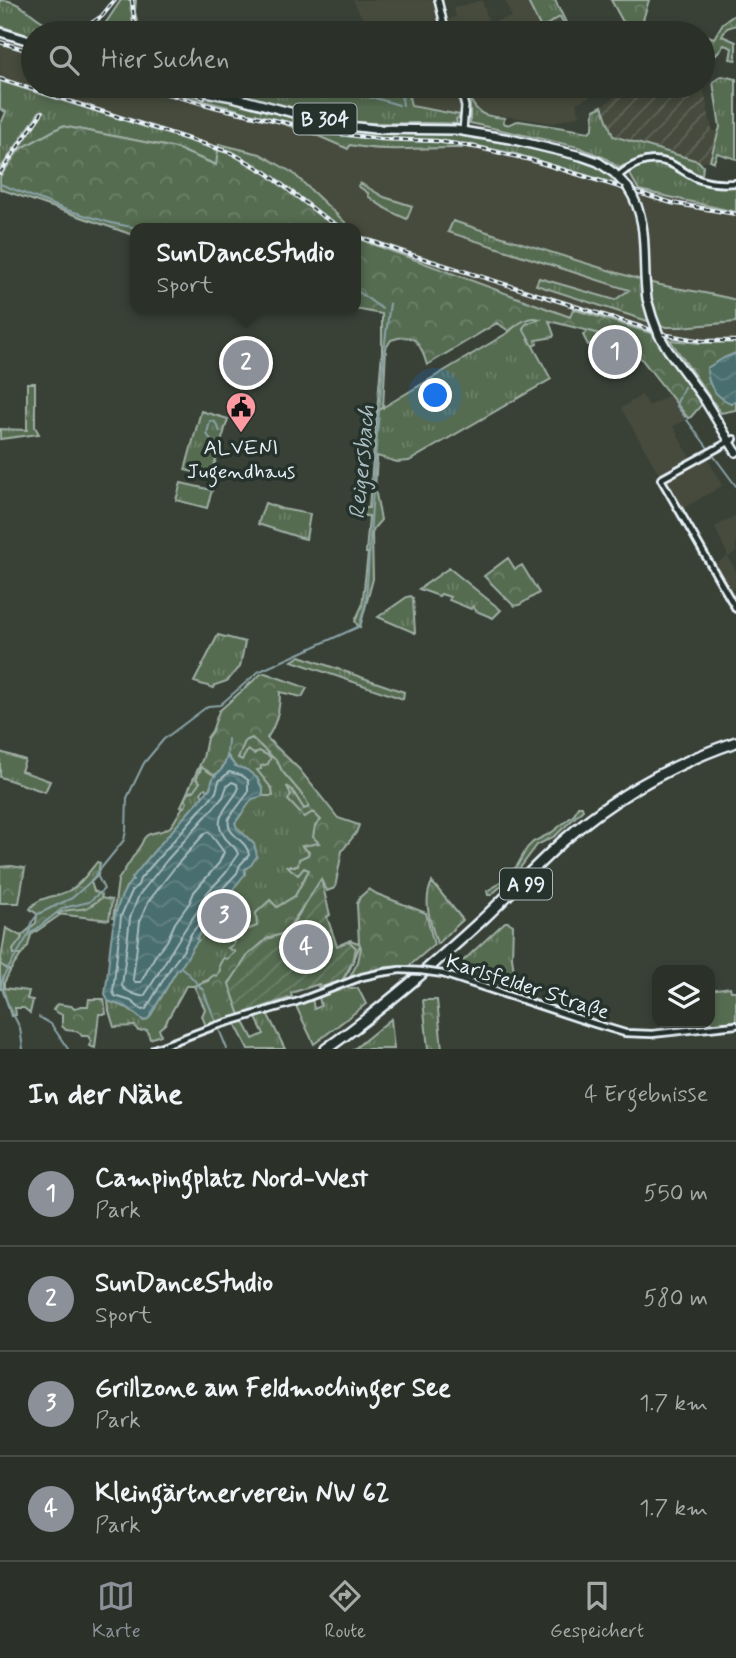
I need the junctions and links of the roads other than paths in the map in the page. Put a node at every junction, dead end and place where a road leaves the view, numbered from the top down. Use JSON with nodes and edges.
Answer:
{"nodes":[{"id":1,"x":438,"y":0,"type":"edge"},
{"id":2,"x":443,"y":21,"type":"edge"},
{"id":3,"x":0,"y":30,"type":"edge"},
{"id":4,"x":21,"y":36,"type":"edge"},
{"id":5,"x":237,"y":98,"type":"edge"},
{"id":6,"x":248,"y":98,"type":"edge"},
{"id":7,"x":464,"y":98,"type":"edge"},
{"id":8,"x":463,"y":129,"type":"junction"},
{"id":9,"x":620,"y":175,"type":"junction"},
{"id":10,"x":736,"y":183,"type":"edge"},
{"id":11,"x":733,"y":441,"type":"edge"},
{"id":12,"x":736,"y":452,"type":"edge"},
{"id":13,"x":736,"y":609,"type":"edge"},
{"id":14,"x":736,"y":744,"type":"edge"},
{"id":15,"x":736,"y":1025,"type":"edge"},
{"id":16,"x":154,"y":1049,"type":"edge"},
{"id":17,"x":326,"y":1049,"type":"edge"},
{"id":18,"x":335,"y":1049,"type":"edge"}],
"edges":[{"from":1,"to":2,"type":"main road"},
{"from":3,"to":4,"type":"main road"},
{"from":5,"to":8,"type":"main road","number":"B 304"},
{"from":6,"to":8,"type":"main road","number":"B 304"},
{"from":7,"to":8,"type":"main road"},
{"from":8,"to":9,"type":"main road","number":"B 304"},
{"from":9,"to":10,"type":"street"},
{"from":9,"to":11,"type":"main road","number":"B 304","bridge":true},
{"from":11,"to":12,"type":"main road","number":"B 304"},
{"from":11,"to":13,"type":"street"},
{"from":14,"to":17,"type":"highway","number":"A 99"},
{"from":14,"to":18,"type":"highway","number":"A 99"},
{"from":15,"to":16,"type":"street","name":"Karlsfelder Straße","bridge":true}]}
